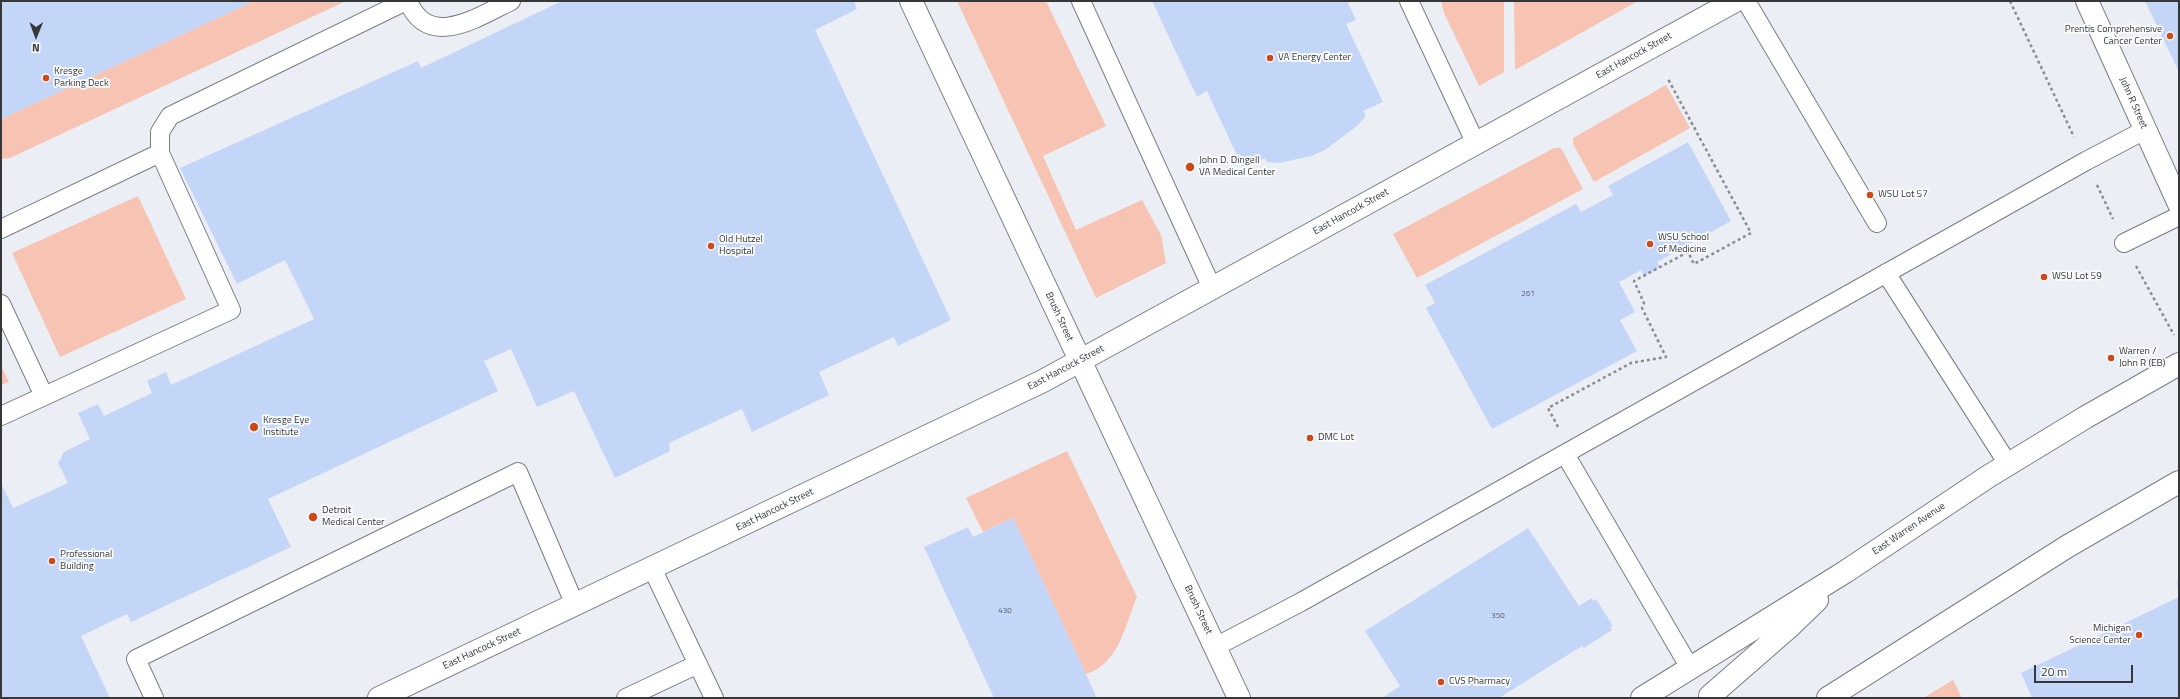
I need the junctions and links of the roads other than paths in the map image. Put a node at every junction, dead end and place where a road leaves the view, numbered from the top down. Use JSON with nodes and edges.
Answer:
{"nodes":[{"id":1,"x":407,"y":1,"type":"edge"},
{"id":2,"x":511,"y":1,"type":"edge"},
{"id":3,"x":911,"y":1,"type":"edge"},
{"id":4,"x":1081,"y":1,"type":"edge"},
{"id":5,"x":1409,"y":1,"type":"edge"},
{"id":6,"x":1735,"y":1,"type":"edge"},
{"id":7,"x":1746,"y":1,"type":"edge"},
{"id":8,"x":2087,"y":1,"type":"edge"},
{"id":9,"x":2145,"y":130,"type":"junction"},
{"id":10,"x":1476,"y":144,"type":"junction"},
{"id":11,"x":160,"y":153,"type":"junction"},
{"id":12,"x":2179,"y":204,"type":"edge"},
{"id":13,"x":2179,"y":216,"type":"edge"},
{"id":14,"x":1877,"y":223,"type":"dead end"},
{"id":15,"x":1,"y":229,"type":"edge"},
{"id":16,"x":2124,"y":243,"type":"dead end"},
{"id":17,"x":1886,"y":273,"type":"junction"},
{"id":18,"x":1212,"y":288,"type":"junction"},
{"id":19,"x":1,"y":304,"type":"edge"},
{"id":20,"x":1080,"y":361,"type":"junction"},
{"id":21,"x":2179,"y":364,"type":"edge"},
{"id":22,"x":44,"y":396,"type":"junction"},
{"id":23,"x":1,"y":416,"type":"edge"},
{"id":24,"x":1568,"y":452,"type":"junction"},
{"id":25,"x":2008,"y":464,"type":"junction"},
{"id":26,"x":2179,"y":482,"type":"edge"},
{"id":27,"x":652,"y":568,"type":"junction"},
{"id":28,"x":1845,"y":572,"type":"junction"},
{"id":29,"x":575,"y":605,"type":"junction"},
{"id":30,"x":1215,"y":647,"type":"junction"},
{"id":31,"x":698,"y":664,"type":"junction"},
{"id":32,"x":1690,"y":668,"type":"junction"},
{"id":33,"x":154,"y":698,"type":"edge"},
{"id":34,"x":379,"y":698,"type":"edge"},
{"id":35,"x":626,"y":698,"type":"edge"},
{"id":36,"x":714,"y":698,"type":"edge"},
{"id":37,"x":1239,"y":698,"type":"edge"},
{"id":38,"x":1642,"y":698,"type":"edge"},
{"id":39,"x":1710,"y":698,"type":"edge"},
{"id":40,"x":1828,"y":698,"type":"edge"}],
"edges":[{"from":1,"to":2,"type":"lane"},
{"from":1,"to":11,"type":"lane"},
{"from":3,"to":20,"type":"street","name":"Brush Street"},
{"from":4,"to":18,"type":"lane"},
{"from":5,"to":10,"type":"lane"},
{"from":6,"to":10,"type":"street","name":"East Hancock Street"},
{"from":7,"to":14,"type":"lane"},
{"from":8,"to":9,"type":"street","name":"John R Street"},
{"from":9,"to":12,"type":"street","name":"John R Street"},
{"from":9,"to":17,"type":"lane"},
{"from":10,"to":18,"type":"street","name":"East Hancock Street"},
{"from":11,"to":15,"type":"lane"},
{"from":11,"to":22,"type":"lane"},
{"from":13,"to":16,"type":"lane"},
{"from":17,"to":24,"type":"lane"},
{"from":17,"to":25,"type":"lane"},
{"from":18,"to":20,"type":"street","name":"East Hancock Street"},
{"from":19,"to":22,"type":"lane"},
{"from":20,"to":27,"type":"street","name":"East Hancock Street"},
{"from":20,"to":30,"type":"street","name":"Brush Street"},
{"from":21,"to":25,"type":"street","name":"East Warren Avenue"},
{"from":22,"to":23,"type":"lane"},
{"from":24,"to":30,"type":"lane"},
{"from":24,"to":32,"type":"lane"},
{"from":25,"to":28,"type":"street","name":"East Warren Avenue"},
{"from":26,"to":40,"type":"street"},
{"from":27,"to":29,"type":"street","name":"East Hancock Street"},
{"from":27,"to":31,"type":"lane"},
{"from":28,"to":32,"type":"street","name":"East Warren Avenue"},
{"from":28,"to":39,"type":"street"},
{"from":29,"to":33,"type":"lane"},
{"from":29,"to":34,"type":"street","name":"East Hancock Street"},
{"from":30,"to":37,"type":"street","name":"Brush Street"},
{"from":31,"to":35,"type":"lane"},
{"from":31,"to":36,"type":"lane"},
{"from":32,"to":38,"type":"street","name":"East Warren Avenue"}]}
